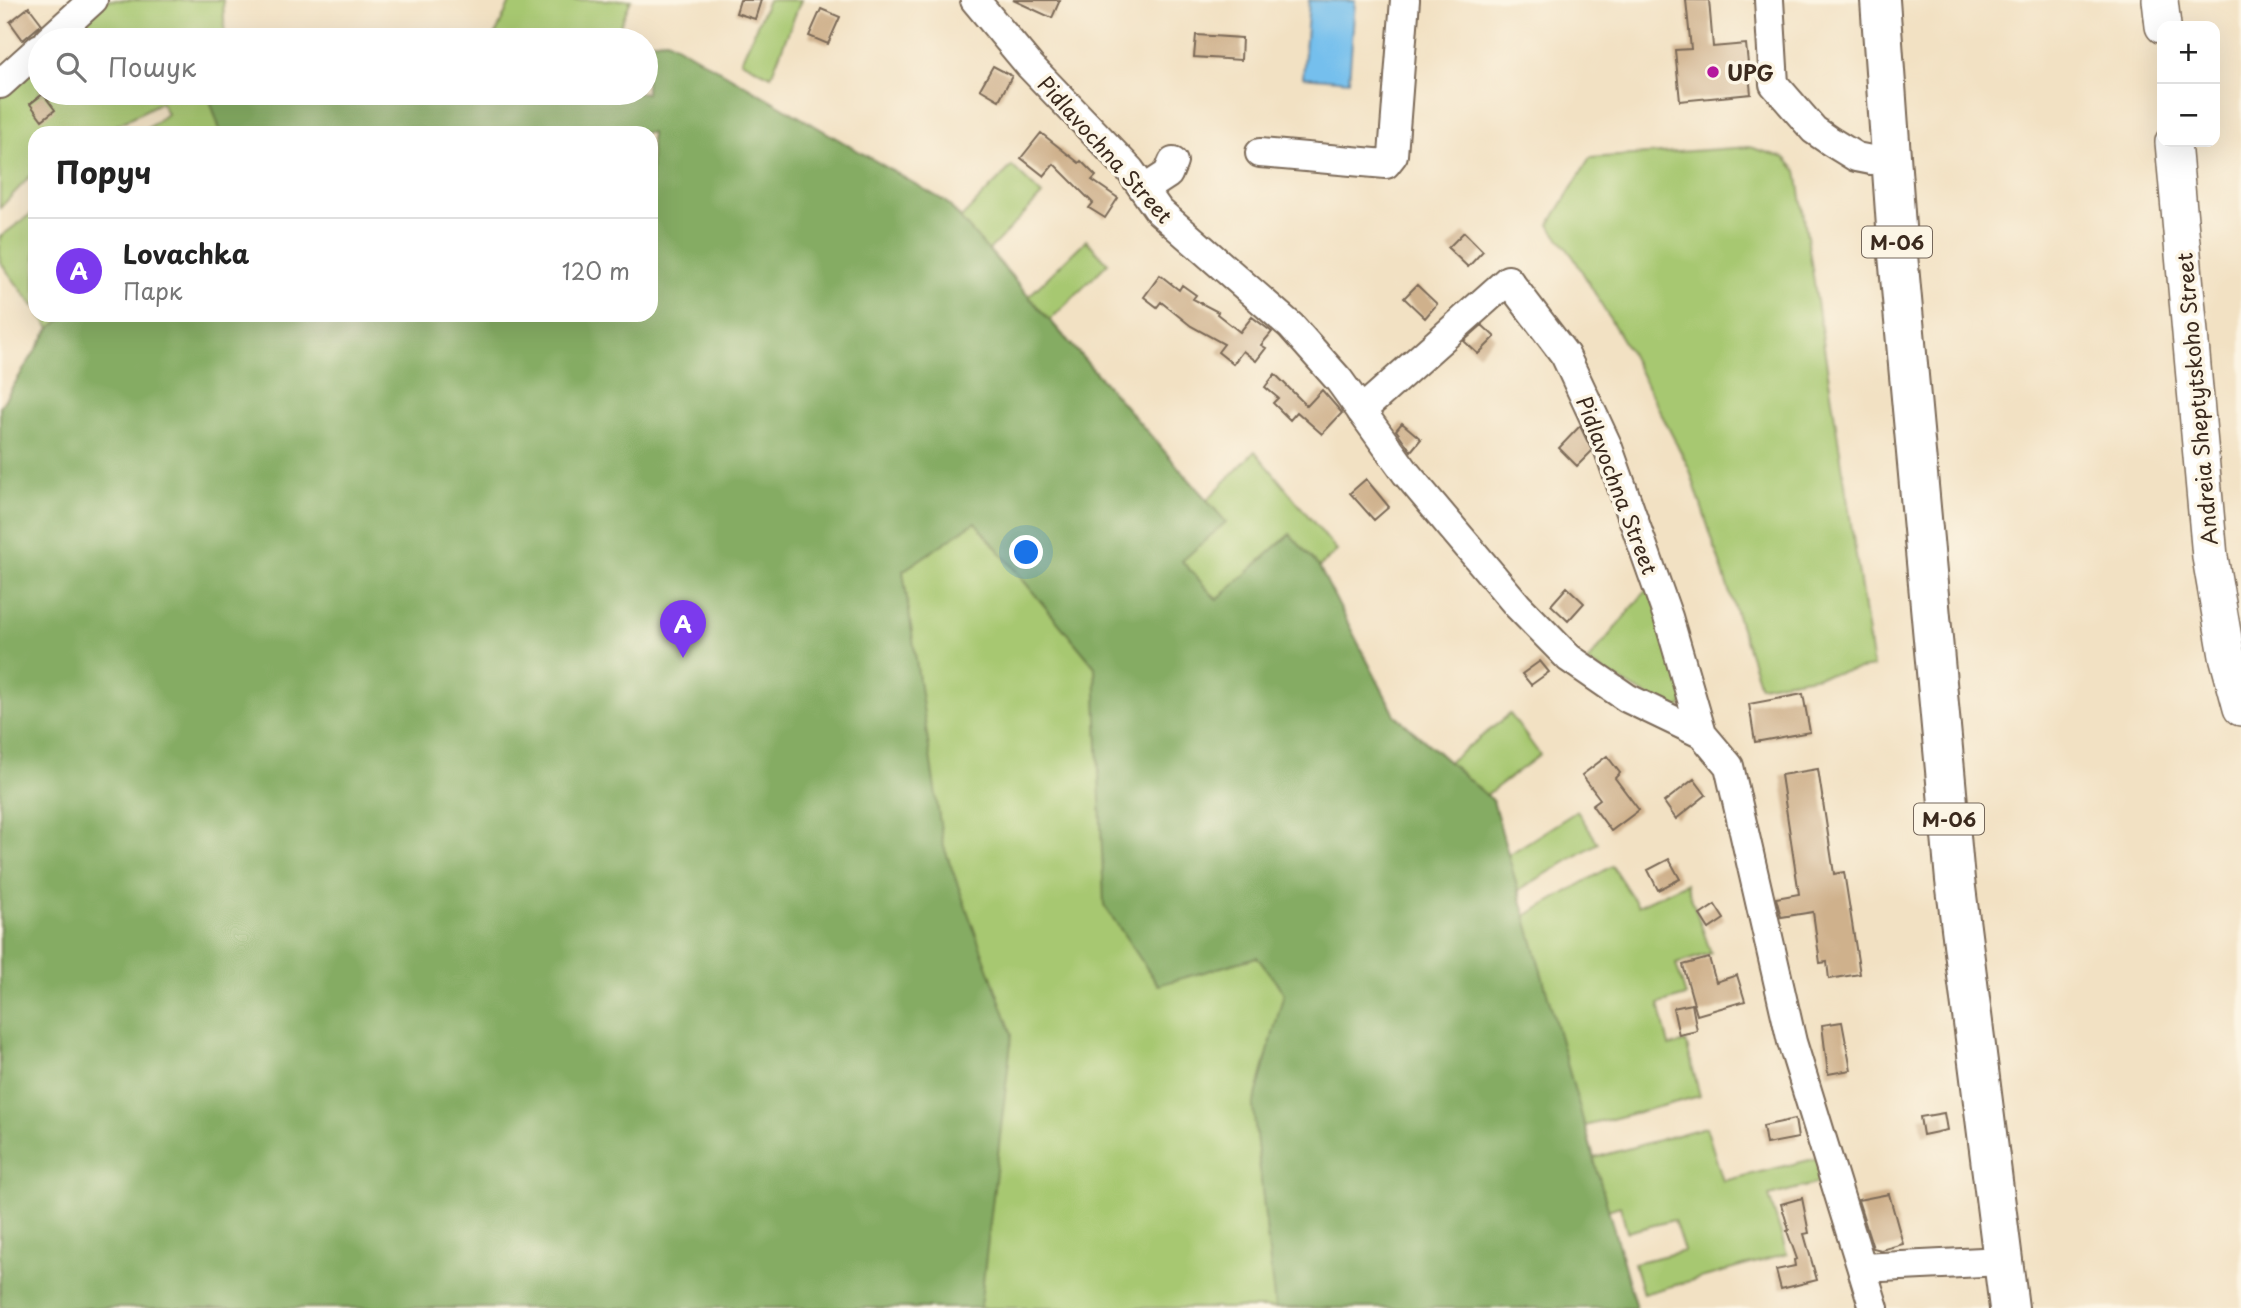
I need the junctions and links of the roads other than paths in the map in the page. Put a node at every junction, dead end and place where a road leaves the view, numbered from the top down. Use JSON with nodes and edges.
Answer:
{"nodes":[{"id":1,"x":93,"y":0,"type":"edge"},
{"id":2,"x":975,"y":0,"type":"edge"},
{"id":3,"x":1405,"y":0,"type":"edge"},
{"id":4,"x":1769,"y":0,"type":"edge"},
{"id":5,"x":1880,"y":0,"type":"edge"},
{"id":6,"x":2160,"y":0,"type":"edge"},
{"id":7,"x":2162,"y":21,"type":"edge"},
{"id":8,"x":62,"y":28,"type":"edge"},
{"id":9,"x":28,"y":59,"type":"edge"},
{"id":10,"x":0,"y":84,"type":"edge"},
{"id":11,"x":2173,"y":147,"type":"edge"},
{"id":12,"x":1260,"y":153,"type":"dead end"},
{"id":13,"x":1891,"y":155,"type":"junction"},
{"id":14,"x":1173,"y":162,"type":"dead end"},
{"id":15,"x":1145,"y":189,"type":"junction"},
{"id":16,"x":1361,"y":411,"type":"junction"},
{"id":17,"x":2234,"y":664,"type":"edge"},
{"id":18,"x":2241,"y":708,"type":"edge"},
{"id":19,"x":1702,"y":734,"type":"junction"},
{"id":20,"x":2002,"y":1261,"type":"junction"},
{"id":21,"x":1862,"y":1268,"type":"junction"},
{"id":22,"x":1874,"y":1308,"type":"edge"},
{"id":23,"x":2009,"y":1308,"type":"edge"}],
"edges":[{"from":1,"to":8,"type":"street"},
{"from":2,"to":15,"type":"street","name":"Pidlavochna Street"},
{"from":3,"to":12,"type":"street"},
{"from":4,"to":13,"type":"street"},
{"from":5,"to":13,"type":"highway","number":"М-06"},
{"from":6,"to":7,"type":"main road"},
{"from":9,"to":10,"type":"street"},
{"from":11,"to":17,"type":"main road","name":"Andreia Sheptytskoho Street"},
{"from":13,"to":20,"type":"highway","number":"М-06"},
{"from":14,"to":15,"type":"street"},
{"from":15,"to":16,"type":"street","name":"Pidlavochna Street"},
{"from":16,"to":19,"type":"street","name":"Pidlavochna Street"},
{"from":16,"to":19,"type":"street","name":"Pidlavochna Street"},
{"from":17,"to":18,"type":"main road","name":"Andreia Sheptytskoho Street"},
{"from":19,"to":21,"type":"street","name":"Pidlavochna Street"},
{"from":20,"to":21,"type":"street"},
{"from":20,"to":23,"type":"highway","number":"М-06"},
{"from":21,"to":22,"type":"street","name":"Pidlavochna Street"}]}
